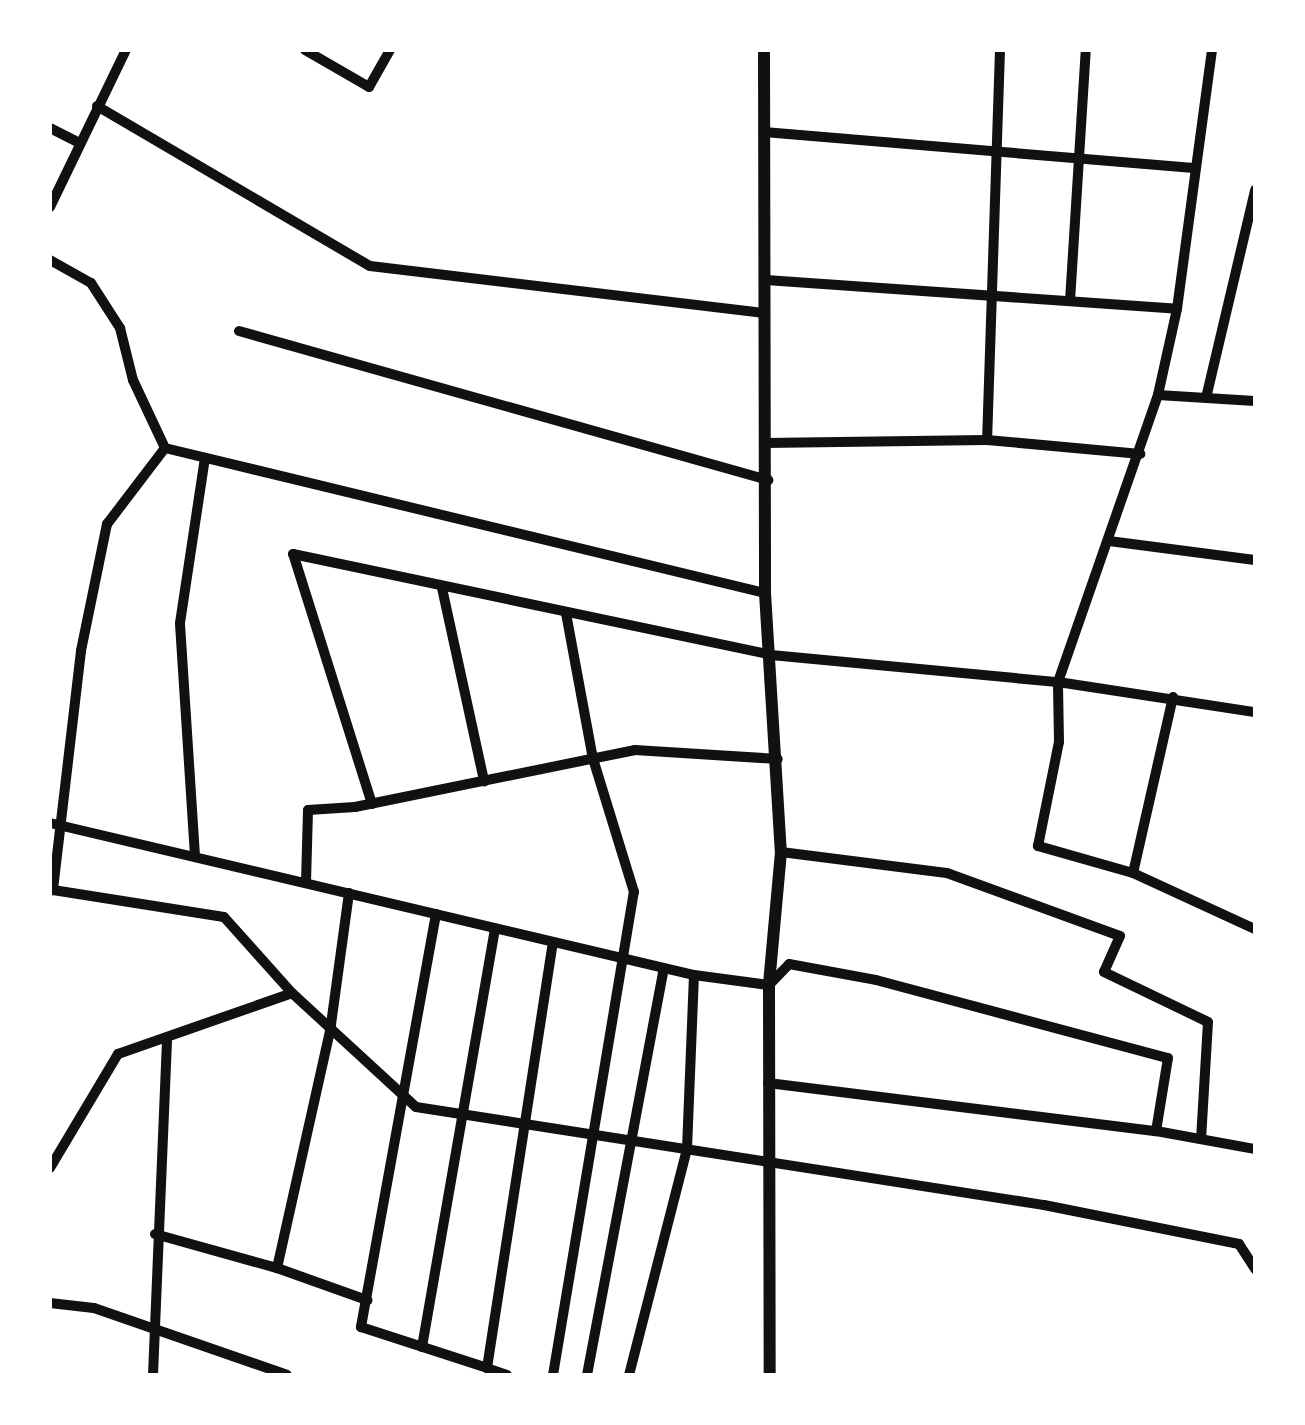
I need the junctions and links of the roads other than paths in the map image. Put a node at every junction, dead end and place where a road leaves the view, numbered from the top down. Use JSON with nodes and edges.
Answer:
{"nodes":[{"id":1,"x":124,"y":50,"type":"edge"},
{"id":2,"x":304,"y":50,"type":"edge"},
{"id":3,"x":390,"y":50,"type":"edge"},
{"id":4,"x":764,"y":50,"type":"edge"},
{"id":5,"x":1000,"y":50,"type":"edge"},
{"id":6,"x":1086,"y":50,"type":"edge"},
{"id":7,"x":1212,"y":50,"type":"edge"},
{"id":8,"x":96,"y":106,"type":"junction"},
{"id":9,"x":50,"y":128,"type":"edge"},
{"id":10,"x":764,"y":132,"type":"junction"},
{"id":11,"x":78,"y":142,"type":"junction"},
{"id":12,"x":994,"y":152,"type":"junction"},
{"id":13,"x":1083,"y":158,"type":"junction"},
{"id":14,"x":1193,"y":168,"type":"junction"},
{"id":15,"x":1255,"y":190,"type":"edge"},
{"id":16,"x":50,"y":207,"type":"edge"},
{"id":17,"x":50,"y":260,"type":"edge"},
{"id":18,"x":766,"y":280,"type":"junction"},
{"id":19,"x":993,"y":291,"type":"junction"},
{"id":20,"x":1070,"y":301,"type":"junction"},
{"id":21,"x":1177,"y":309,"type":"junction"},
{"id":22,"x":765,"y":313,"type":"junction"},
{"id":23,"x":238,"y":331,"type":"dead end"},
{"id":24,"x":1158,"y":395,"type":"junction"},
{"id":25,"x":1206,"y":398,"type":"junction"},
{"id":26,"x":1255,"y":402,"type":"edge"},
{"id":27,"x":987,"y":440,"type":"junction"},
{"id":28,"x":765,"y":443,"type":"junction"},
{"id":29,"x":165,"y":448,"type":"junction"},
{"id":30,"x":1140,"y":454,"type":"junction"},
{"id":31,"x":205,"y":458,"type":"junction"},
{"id":32,"x":769,"y":480,"type":"junction"},
{"id":33,"x":1109,"y":541,"type":"junction"},
{"id":34,"x":1255,"y":560,"type":"edge"},
{"id":35,"x":442,"y":588,"type":"junction"},
{"id":36,"x":765,"y":593,"type":"junction"},
{"id":37,"x":566,"y":614,"type":"junction"},
{"id":38,"x":771,"y":655,"type":"junction"},
{"id":39,"x":1058,"y":682,"type":"junction"},
{"id":40,"x":1173,"y":696,"type":"junction"},
{"id":41,"x":1255,"y":712,"type":"edge"},
{"id":42,"x":592,"y":759,"type":"junction"},
{"id":43,"x":779,"y":759,"type":"junction"},
{"id":44,"x":484,"y":781,"type":"junction"},
{"id":45,"x":372,"y":804,"type":"junction"},
{"id":46,"x":53,"y":824,"type":"edge"},
{"id":47,"x":782,"y":852,"type":"junction"},
{"id":48,"x":196,"y":856,"type":"junction"},
{"id":49,"x":1132,"y":873,"type":"junction"},
{"id":50,"x":306,"y":882,"type":"junction"},
{"id":51,"x":350,"y":892,"type":"junction"},
{"id":52,"x":52,"y":893,"type":"edge"},
{"id":53,"x":436,"y":914,"type":"junction"},
{"id":54,"x":495,"y":928,"type":"junction"},
{"id":55,"x":1255,"y":929,"type":"edge"},
{"id":56,"x":553,"y":942,"type":"junction"},
{"id":57,"x":626,"y":959,"type":"junction"},
{"id":58,"x":664,"y":968,"type":"junction"},
{"id":59,"x":694,"y":975,"type":"junction"},
{"id":60,"x":769,"y":984,"type":"junction"},
{"id":61,"x":292,"y":993,"type":"junction"},
{"id":62,"x":330,"y":1031,"type":"junction"},
{"id":63,"x":168,"y":1040,"type":"junction"},
{"id":64,"x":768,"y":1082,"type":"junction"},
{"id":65,"x":403,"y":1096,"type":"junction"},
{"id":66,"x":462,"y":1115,"type":"junction"},
{"id":67,"x":526,"y":1125,"type":"junction"},
{"id":68,"x":1156,"y":1131,"type":"junction"},
{"id":69,"x":596,"y":1136,"type":"junction"},
{"id":70,"x":1201,"y":1139,"type":"junction"},
{"id":71,"x":631,"y":1142,"type":"junction"},
{"id":72,"x":1255,"y":1148,"type":"edge"},
{"id":73,"x":687,"y":1149,"type":"junction"},
{"id":74,"x":769,"y":1160,"type":"junction"},
{"id":75,"x":50,"y":1168,"type":"edge"},
{"id":76,"x":155,"y":1234,"type":"junction"},
{"id":77,"x":277,"y":1268,"type":"junction"},
{"id":78,"x":1255,"y":1269,"type":"edge"},
{"id":79,"x":367,"y":1300,"type":"junction"},
{"id":80,"x":50,"y":1302,"type":"edge"},
{"id":81,"x":154,"y":1326,"type":"junction"},
{"id":82,"x":422,"y":1347,"type":"junction"},
{"id":83,"x":487,"y":1368,"type":"junction"},
{"id":84,"x":153,"y":1375,"type":"edge"},
{"id":85,"x":287,"y":1375,"type":"edge"},
{"id":86,"x":507,"y":1375,"type":"edge"},
{"id":87,"x":553,"y":1375,"type":"edge"},
{"id":88,"x":587,"y":1375,"type":"edge"},
{"id":89,"x":629,"y":1375,"type":"edge"},
{"id":90,"x":770,"y":1375,"type":"edge"}],
"edges":[{"from":1,"to":8,"type":"street"},
{"from":2,"to":3,"type":"street"},
{"from":4,"to":10,"type":"street"},
{"from":5,"to":12,"type":"street"},
{"from":6,"to":13,"type":"street"},
{"from":7,"to":14,"type":"street"},
{"from":8,"to":11,"type":"street"},
{"from":8,"to":22,"type":"street"},
{"from":9,"to":11,"type":"street"},
{"from":10,"to":12,"type":"street"},
{"from":10,"to":18,"type":"street"},
{"from":11,"to":16,"type":"street"},
{"from":12,"to":13,"type":"street"},
{"from":12,"to":19,"type":"street"},
{"from":13,"to":14,"type":"street"},
{"from":13,"to":20,"type":"street"},
{"from":14,"to":21,"type":"street"},
{"from":15,"to":25,"type":"street"},
{"from":17,"to":29,"type":"street"},
{"from":18,"to":19,"type":"street"},
{"from":18,"to":22,"type":"street"},
{"from":19,"to":20,"type":"street"},
{"from":19,"to":27,"type":"street"},
{"from":20,"to":21,"type":"street"},
{"from":21,"to":24,"type":"street"},
{"from":22,"to":28,"type":"street"},
{"from":23,"to":32,"type":"street"},
{"from":24,"to":25,"type":"street"},
{"from":24,"to":30,"type":"street"},
{"from":25,"to":26,"type":"street"},
{"from":27,"to":28,"type":"street"},
{"from":27,"to":30,"type":"street"},
{"from":28,"to":32,"type":"street"},
{"from":29,"to":31,"type":"street"},
{"from":29,"to":46,"type":"street"},
{"from":30,"to":33,"type":"street"},
{"from":31,"to":36,"type":"street"},
{"from":31,"to":48,"type":"street"},
{"from":32,"to":36,"type":"street"},
{"from":33,"to":34,"type":"street"},
{"from":33,"to":39,"type":"street"},
{"from":35,"to":37,"type":"street"},
{"from":35,"to":44,"type":"street"},
{"from":35,"to":45,"type":"street"},
{"from":36,"to":38,"type":"street"},
{"from":37,"to":38,"type":"street"},
{"from":37,"to":42,"type":"street"},
{"from":38,"to":39,"type":"street"},
{"from":38,"to":43,"type":"street"},
{"from":39,"to":40,"type":"street"},
{"from":39,"to":49,"type":"street"},
{"from":40,"to":41,"type":"street"},
{"from":40,"to":49,"type":"street"},
{"from":42,"to":43,"type":"street"},
{"from":42,"to":44,"type":"street"},
{"from":42,"to":57,"type":"street"},
{"from":43,"to":47,"type":"street"},
{"from":44,"to":45,"type":"street"},
{"from":45,"to":50,"type":"street"},
{"from":46,"to":48,"type":"street"},
{"from":46,"to":52,"type":"street"},
{"from":47,"to":60,"type":"street"},
{"from":47,"to":70,"type":"street"},
{"from":48,"to":50,"type":"street"},
{"from":49,"to":55,"type":"street"},
{"from":50,"to":51,"type":"street"},
{"from":51,"to":53,"type":"street"},
{"from":51,"to":62,"type":"street"},
{"from":52,"to":61,"type":"street"},
{"from":53,"to":54,"type":"street"},
{"from":53,"to":65,"type":"street"},
{"from":54,"to":56,"type":"street"},
{"from":54,"to":66,"type":"street"},
{"from":56,"to":57,"type":"street"},
{"from":56,"to":67,"type":"street"},
{"from":57,"to":58,"type":"street"},
{"from":57,"to":69,"type":"street"},
{"from":58,"to":59,"type":"street"},
{"from":58,"to":71,"type":"street"},
{"from":59,"to":60,"type":"street"},
{"from":59,"to":73,"type":"street"},
{"from":60,"to":64,"type":"street"},
{"from":60,"to":68,"type":"street"},
{"from":61,"to":62,"type":"street"},
{"from":61,"to":63,"type":"street"},
{"from":62,"to":65,"type":"street"},
{"from":62,"to":77,"type":"street"},
{"from":63,"to":75,"type":"street"},
{"from":63,"to":76,"type":"street"},
{"from":64,"to":68,"type":"street"},
{"from":64,"to":74,"type":"street"},
{"from":65,"to":66,"type":"street"},
{"from":65,"to":79,"type":"street"},
{"from":66,"to":67,"type":"street"},
{"from":66,"to":82,"type":"street"},
{"from":67,"to":69,"type":"street"},
{"from":67,"to":83,"type":"street"},
{"from":68,"to":70,"type":"street"},
{"from":69,"to":71,"type":"street"},
{"from":69,"to":87,"type":"street"},
{"from":70,"to":72,"type":"street"},
{"from":71,"to":73,"type":"street"},
{"from":71,"to":88,"type":"street"},
{"from":73,"to":74,"type":"street"},
{"from":73,"to":89,"type":"street"},
{"from":74,"to":78,"type":"street"},
{"from":74,"to":90,"type":"street"},
{"from":76,"to":77,"type":"street"},
{"from":76,"to":81,"type":"street"},
{"from":77,"to":79,"type":"street"},
{"from":79,"to":82,"type":"street"},
{"from":80,"to":81,"type":"street"},
{"from":81,"to":84,"type":"street"},
{"from":81,"to":85,"type":"street"},
{"from":82,"to":83,"type":"street"},
{"from":83,"to":86,"type":"street"}]}
